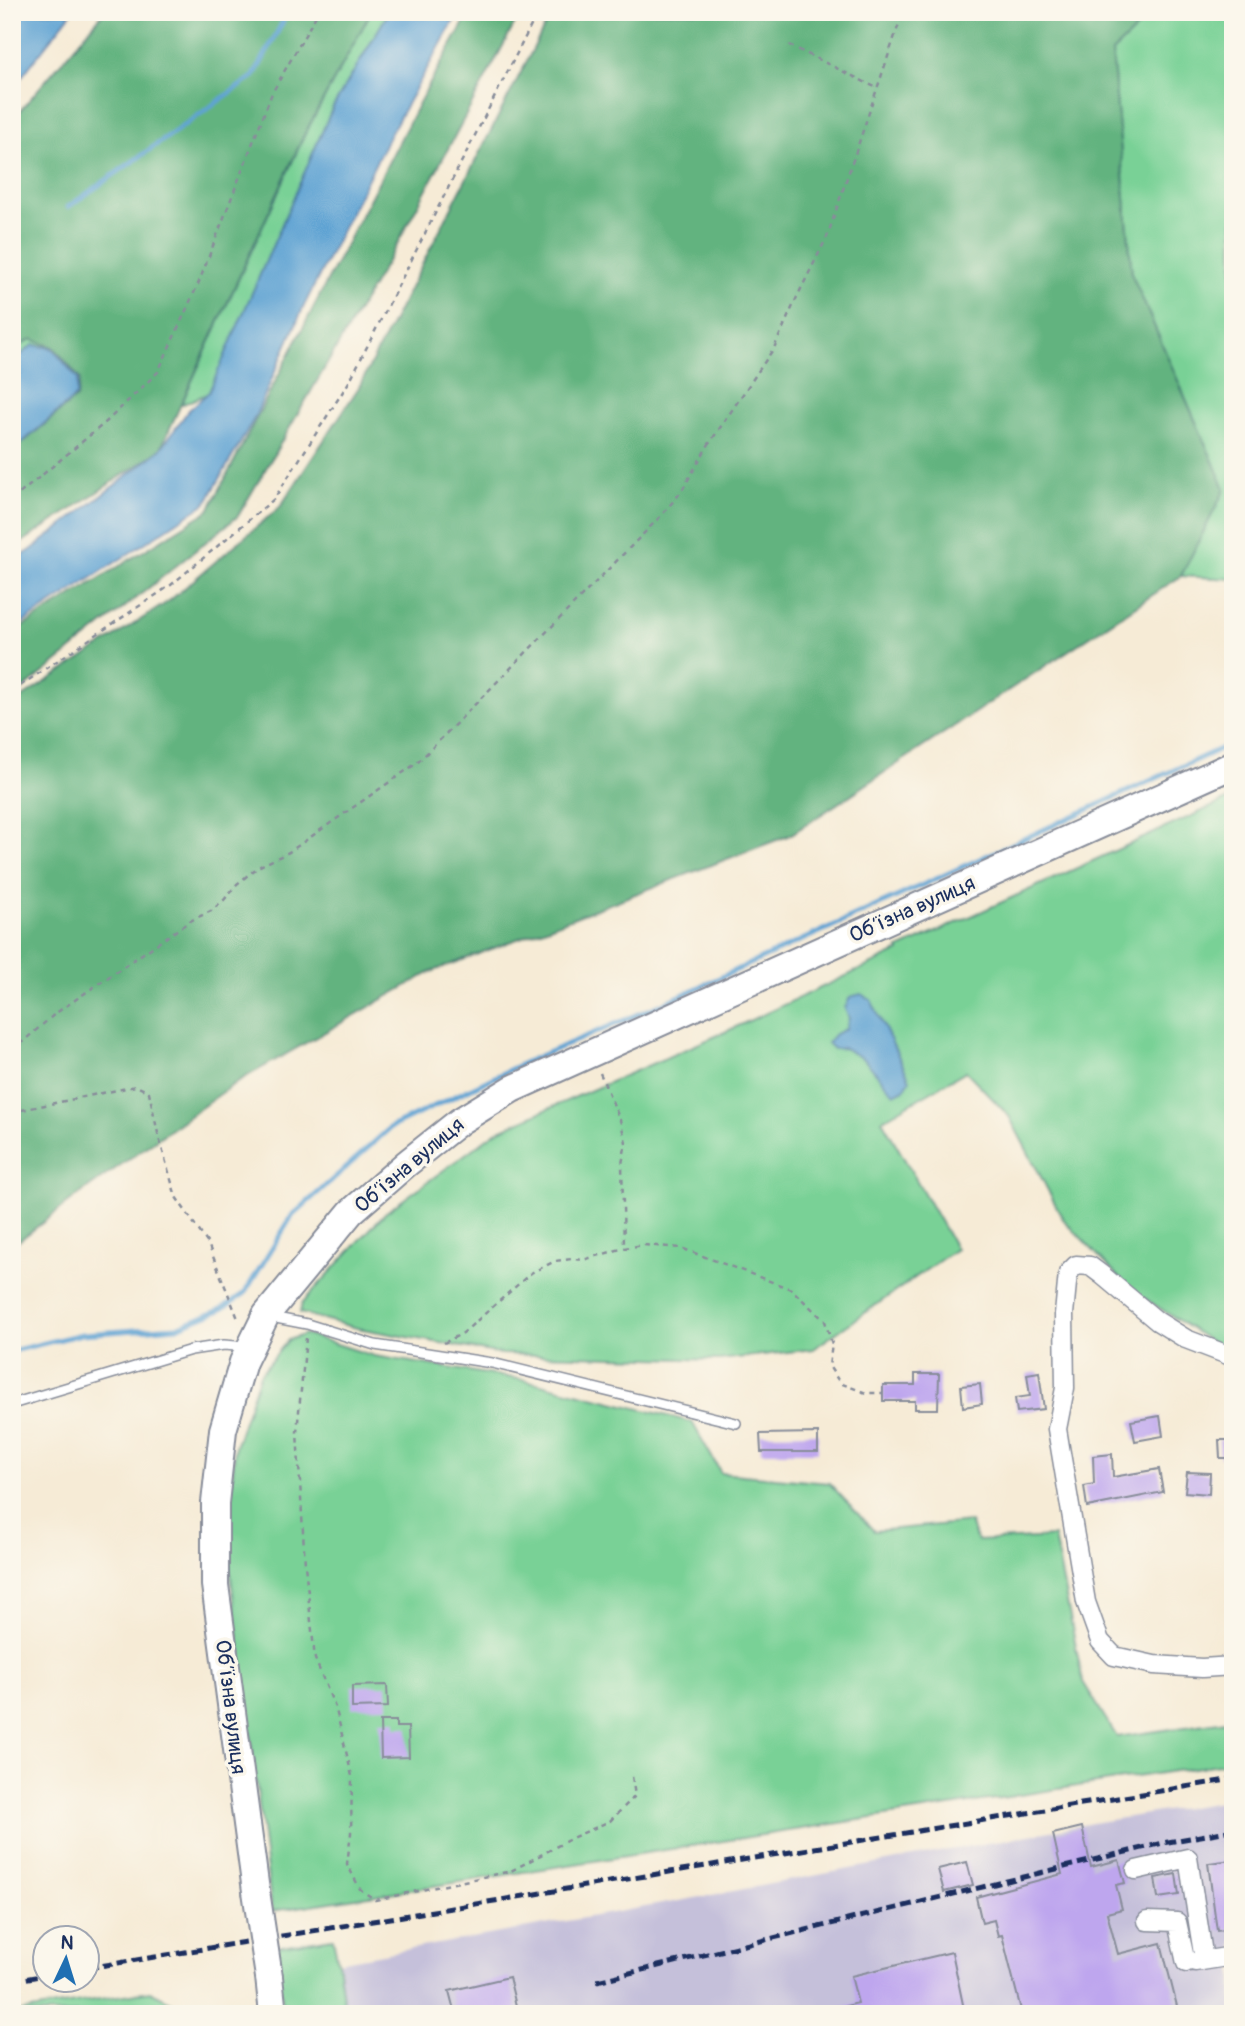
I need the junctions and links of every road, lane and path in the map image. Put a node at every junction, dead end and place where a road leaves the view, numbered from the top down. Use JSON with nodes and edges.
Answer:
{"nodes":[{"id":1,"x":318,"y":12,"type":"edge"},
{"id":2,"x":538,"y":12,"type":"edge"},
{"id":3,"x":903,"y":12,"type":"edge"},
{"id":4,"x":789,"y":45,"type":"dead end"},
{"id":5,"x":877,"y":89,"type":"junction"},
{"id":6,"x":12,"y":500,"type":"edge"},
{"id":7,"x":12,"y":691,"type":"edge"},
{"id":8,"x":1233,"y":765,"type":"edge"},
{"id":9,"x":12,"y":1051,"type":"edge"},
{"id":10,"x":600,"y":1073,"type":"dead end"},
{"id":11,"x":12,"y":1112,"type":"edge"},
{"id":12,"x":624,"y":1248,"type":"junction"},
{"id":13,"x":234,"y":1309,"type":"dead end"},
{"id":14,"x":266,"y":1315,"type":"junction"},
{"id":15,"x":307,"y":1324,"type":"junction"},
{"id":16,"x":250,"y":1348,"type":"junction"},
{"id":17,"x":426,"y":1353,"type":"junction"},
{"id":18,"x":1233,"y":1357,"type":"edge"},
{"id":19,"x":883,"y":1393,"type":"dead end"},
{"id":20,"x":12,"y":1404,"type":"edge"},
{"id":21,"x":736,"y":1423,"type":"dead end"},
{"id":22,"x":1233,"y":1666,"type":"edge"},
{"id":23,"x":632,"y":1776,"type":"dead end"},
{"id":24,"x":1136,"y":1870,"type":"dead end"},
{"id":25,"x":1197,"y":1917,"type":"junction"},
{"id":26,"x":1147,"y":1921,"type":"dead end"},
{"id":27,"x":1177,"y":1922,"type":"junction"},
{"id":28,"x":1233,"y":1956,"type":"edge"},
{"id":29,"x":1192,"y":1966,"type":"junction"},
{"id":30,"x":274,"y":2014,"type":"edge"}],
"edges":[{"from":1,"to":6,"type":"path"},
{"from":2,"to":7,"type":"path"},
{"from":3,"to":5,"type":"path"},
{"from":4,"to":5,"type":"path"},
{"from":5,"to":9,"type":"path"},
{"from":8,"to":14,"type":"main road","name":"Обʼїзна вулиця"},
{"from":10,"to":12,"type":"path"},
{"from":11,"to":13,"type":"path"},
{"from":12,"to":17,"type":"path"},
{"from":12,"to":19,"type":"path"},
{"from":14,"to":15,"type":"lane"},
{"from":14,"to":16,"type":"main road","name":"Обʼїзна вулиця"},
{"from":15,"to":17,"type":"lane"},
{"from":15,"to":23,"type":"path"},
{"from":16,"to":20,"type":"lane"},
{"from":16,"to":30,"type":"main road","name":"Обʼїзна вулиця","bridge":true},
{"from":17,"to":21,"type":"lane"},
{"from":18,"to":22,"type":"street"},
{"from":24,"to":25,"type":"street"},
{"from":25,"to":27,"type":"street"},
{"from":25,"to":29,"type":"street"},
{"from":26,"to":27,"type":"street"},
{"from":27,"to":29,"type":"street"},
{"from":28,"to":29,"type":"street"}]}
